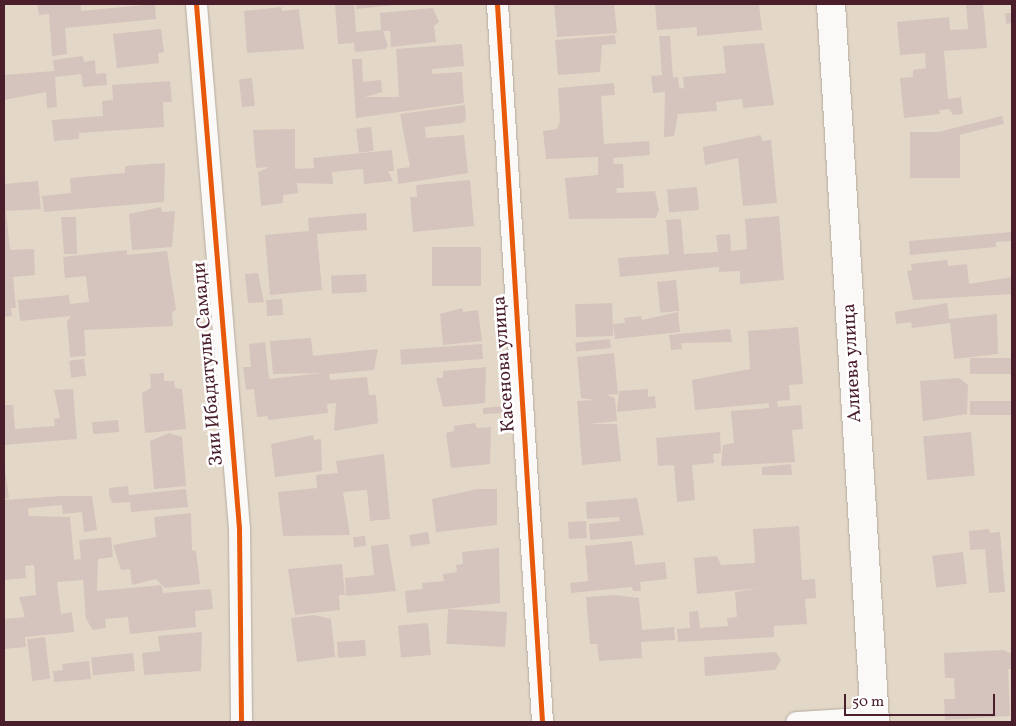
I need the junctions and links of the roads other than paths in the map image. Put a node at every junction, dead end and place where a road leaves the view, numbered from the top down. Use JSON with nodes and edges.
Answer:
{"nodes":[{"id":1,"x":196,"y":4,"type":"edge"},
{"id":2,"x":497,"y":4,"type":"edge"},
{"id":3,"x":831,"y":4,"type":"edge"},
{"id":4,"x":875,"y":719,"type":"edge"},
{"id":5,"x":241,"y":722,"type":"edge"},
{"id":6,"x":542,"y":722,"type":"edge"},
{"id":7,"x":796,"y":722,"type":"edge"}],
"edges":[{"from":1,"to":5,"type":"street","name":"Зии Ибадатулы Самади"},
{"from":2,"to":6,"type":"street","name":"Касенова улица"},
{"from":3,"to":4,"type":"street","name":"Алиева улица"},
{"from":4,"to":7,"type":"street"}]}
